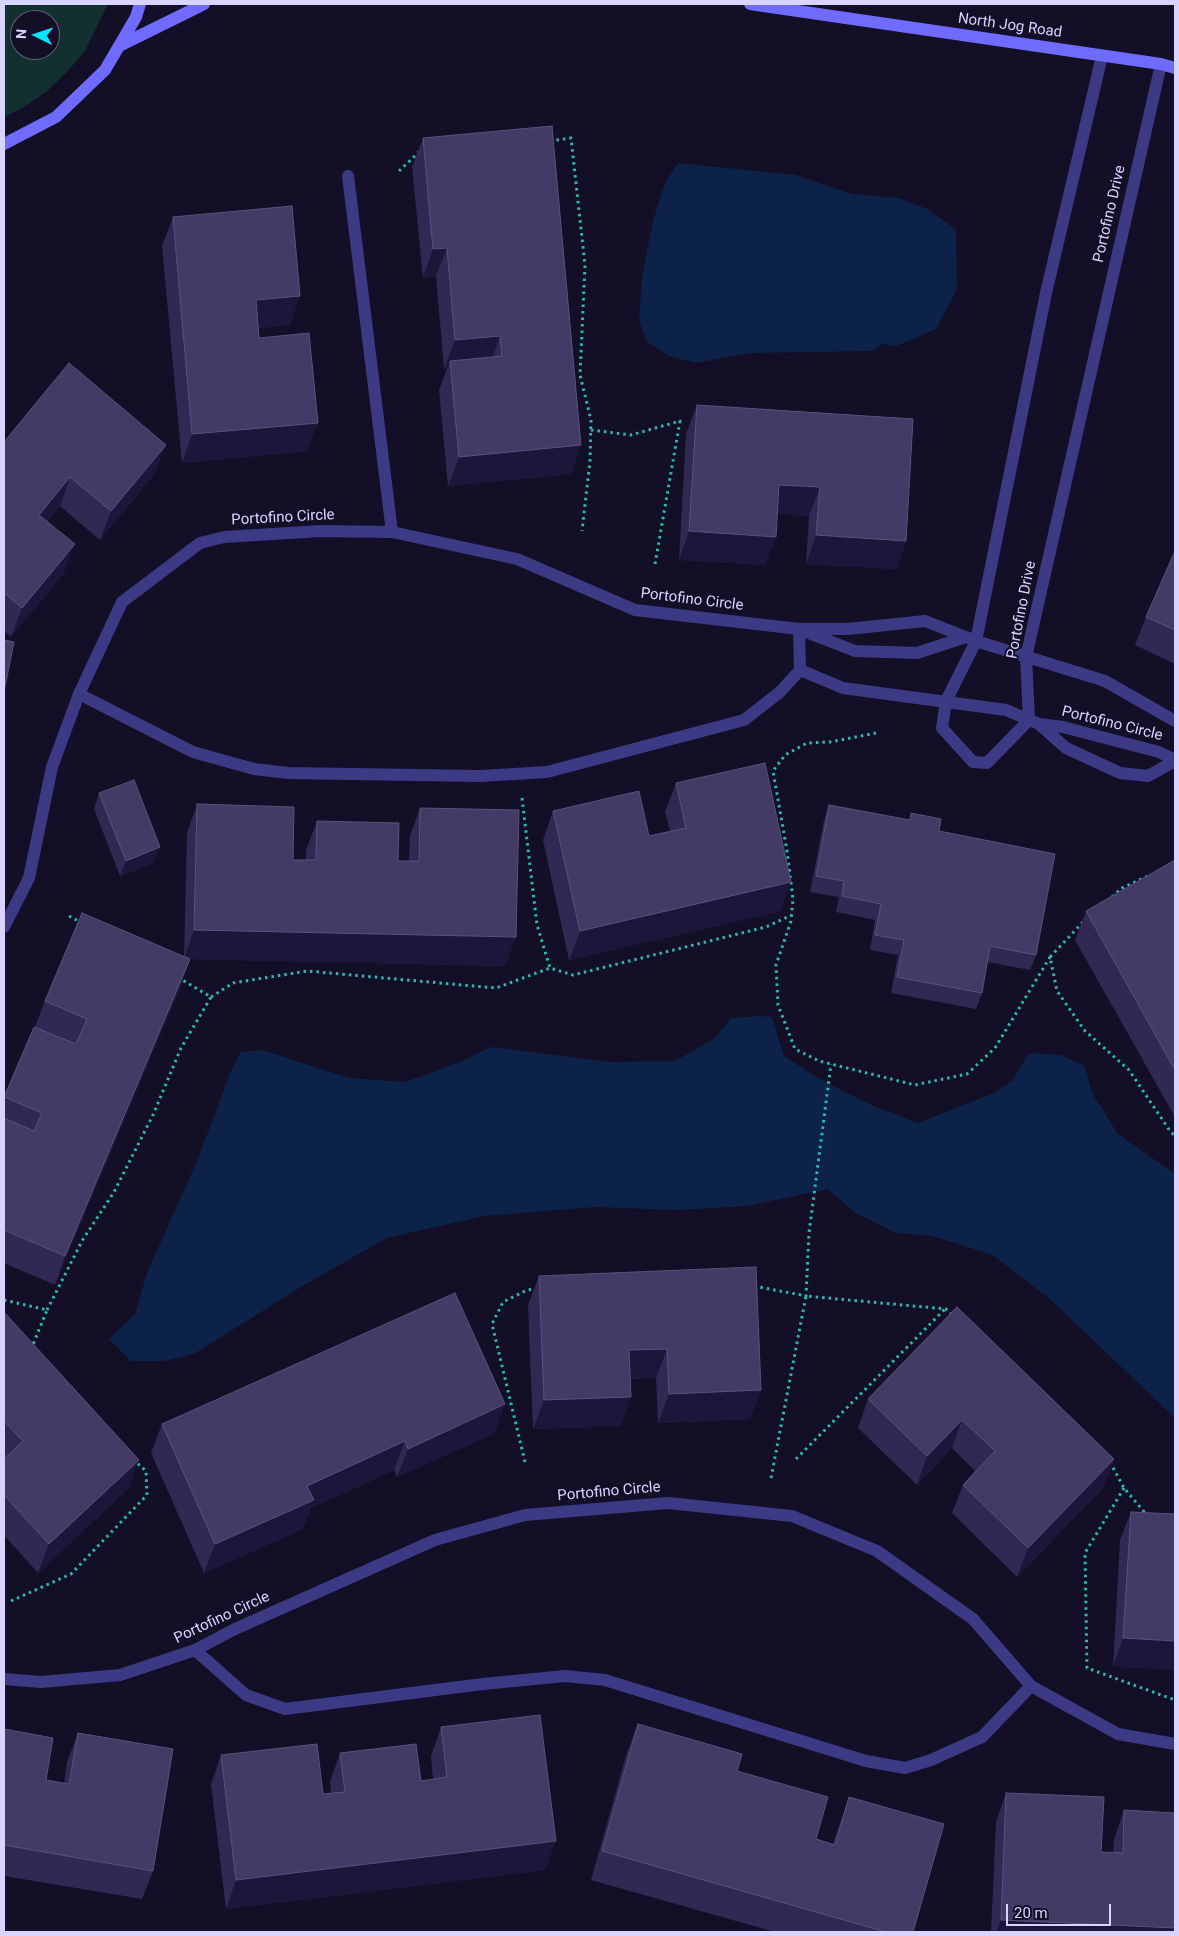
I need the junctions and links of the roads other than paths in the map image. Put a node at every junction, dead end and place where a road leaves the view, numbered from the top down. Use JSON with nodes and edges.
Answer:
{"nodes":[{"id":1,"x":140,"y":4,"type":"edge"},
{"id":2,"x":204,"y":4,"type":"edge"},
{"id":3,"x":750,"y":4,"type":"edge"},
{"id":4,"x":120,"y":46,"type":"junction"},
{"id":5,"x":1102,"y":56,"type":"junction"},
{"id":6,"x":1161,"y":64,"type":"junction"},
{"id":7,"x":1175,"y":68,"type":"edge"},
{"id":8,"x":4,"y":144,"type":"edge"},
{"id":9,"x":348,"y":176,"type":"dead end"},
{"id":10,"x":392,"y":532,"type":"junction"},
{"id":11,"x":800,"y":629,"type":"junction"},
{"id":12,"x":971,"y":639,"type":"junction"},
{"id":13,"x":1026,"y":657,"type":"junction"},
{"id":14,"x":800,"y":670,"type":"junction"},
{"id":15,"x":79,"y":694,"type":"junction"},
{"id":16,"x":946,"y":701,"type":"junction"},
{"id":17,"x":1175,"y":721,"type":"edge"},
{"id":18,"x":1034,"y":722,"type":"junction"},
{"id":19,"x":1175,"y":761,"type":"edge"},
{"id":20,"x":4,"y":927,"type":"edge"},
{"id":21,"x":195,"y":1650,"type":"junction"},
{"id":22,"x":4,"y":1679,"type":"edge"},
{"id":23,"x":1031,"y":1686,"type":"junction"},
{"id":24,"x":1175,"y":1744,"type":"edge"}],
"edges":[{"from":1,"to":4,"type":"street"},
{"from":2,"to":4,"type":"street"},
{"from":3,"to":5,"type":"street","name":"North Jog Road"},
{"from":4,"to":8,"type":"street"},
{"from":5,"to":6,"type":"street","name":"North Jog Road"},
{"from":5,"to":12,"type":"street"},
{"from":6,"to":7,"type":"street","name":"North Jog Road"},
{"from":6,"to":13,"type":"street","name":"Portofino Drive"},
{"from":9,"to":10,"type":"street"},
{"from":10,"to":11,"type":"street","name":"Portofino Circle"},
{"from":10,"to":15,"type":"street","name":"Portofino Circle"},
{"from":11,"to":12,"type":"street","name":"Portofino Circle"},
{"from":11,"to":12,"type":"street","name":"Portofino Circle"},
{"from":11,"to":14,"type":"street"},
{"from":12,"to":13,"type":"street","name":"Portofino Circle"},
{"from":12,"to":16,"type":"street"},
{"from":13,"to":17,"type":"street","name":"Portofino Circle"},
{"from":13,"to":18,"type":"street","name":"Portofino Drive"},
{"from":14,"to":15,"type":"street"},
{"from":14,"to":16,"type":"street","name":"Portofino Circle"},
{"from":15,"to":20,"type":"street","name":"Portofino Circle"},
{"from":16,"to":18,"type":"street","name":"Portofino Circle"},
{"from":16,"to":18,"type":"street"},
{"from":18,"to":19,"type":"street","name":"Portofino Circle"},
{"from":18,"to":19,"type":"street","name":"Portofino Circle"},
{"from":21,"to":22,"type":"street","name":"Portofino Circle"},
{"from":21,"to":23,"type":"street"},
{"from":21,"to":23,"type":"street","name":"Portofino Circle"},
{"from":23,"to":24,"type":"street","name":"Portofino Circle"}]}
